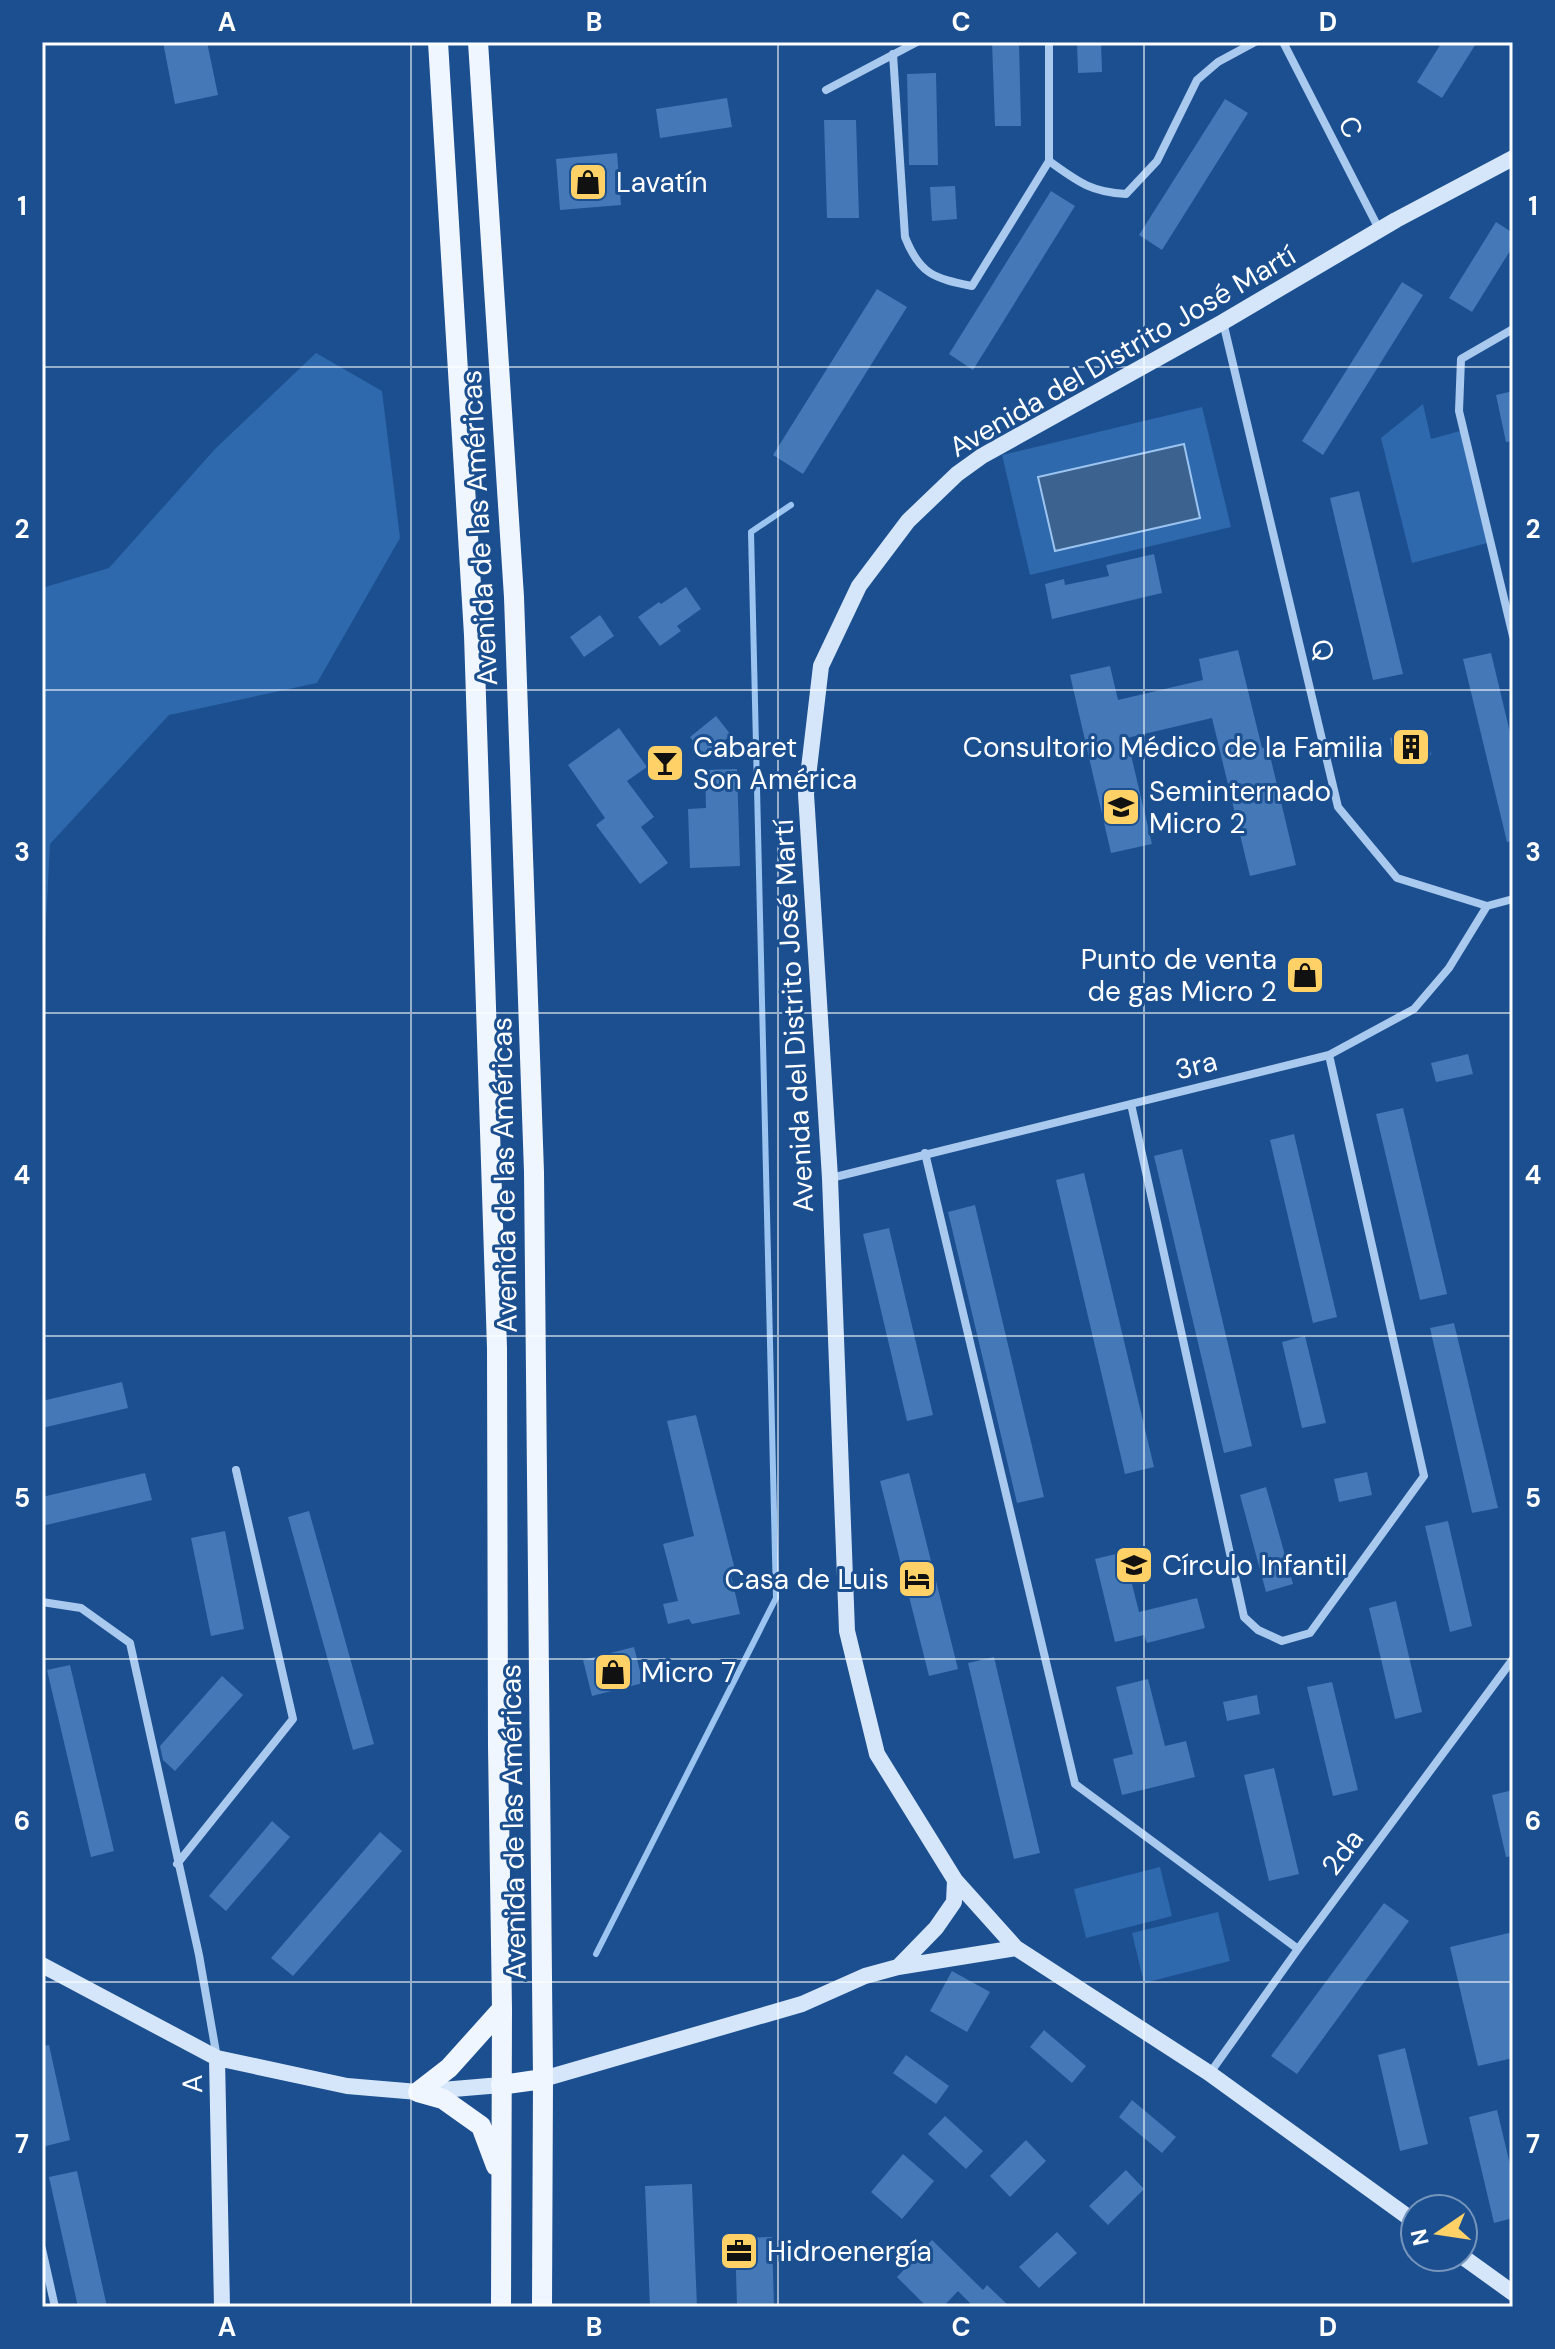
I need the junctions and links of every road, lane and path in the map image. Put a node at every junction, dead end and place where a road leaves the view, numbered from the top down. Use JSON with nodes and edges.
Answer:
{"nodes":[{"id":1,"x":438,"y":42,"type":"edge"},
{"id":2,"x":478,"y":42,"type":"edge"},
{"id":3,"x":917,"y":42,"type":"edge"},
{"id":4,"x":1049,"y":42,"type":"edge"},
{"id":5,"x":1255,"y":42,"type":"edge"},
{"id":6,"x":1283,"y":42,"type":"edge"},
{"id":7,"x":893,"y":54,"type":"junction"},
{"id":8,"x":826,"y":90,"type":"dead end"},
{"id":9,"x":1513,"y":158,"type":"edge"},
{"id":10,"x":1049,"y":161,"type":"junction"},
{"id":11,"x":1380,"y":231,"type":"junction"},
{"id":12,"x":1223,"y":322,"type":"junction"},
{"id":13,"x":1513,"y":329,"type":"edge"},
{"id":14,"x":1513,"y":636,"type":"edge"},
{"id":15,"x":1513,"y":899,"type":"edge"},
{"id":16,"x":1487,"y":906,"type":"junction"},
{"id":17,"x":1329,"y":1055,"type":"junction"},
{"id":18,"x":1131,"y":1104,"type":"junction"},
{"id":19,"x":925,"y":1153,"type":"junction"},
{"id":20,"x":830,"y":1178,"type":"junction"},
{"id":21,"x":236,"y":1470,"type":"dead end"},
{"id":22,"x":42,"y":1602,"type":"edge"},
{"id":23,"x":1513,"y":1659,"type":"edge"},
{"id":24,"x":177,"y":1864,"type":"junction"},
{"id":25,"x":955,"y":1880,"type":"junction"},
{"id":26,"x":1016,"y":1948,"type":"junction"},
{"id":27,"x":1298,"y":1949,"type":"junction"},
{"id":28,"x":42,"y":1965,"type":"edge"},
{"id":29,"x":898,"y":1967,"type":"junction"},
{"id":30,"x":502,"y":2009,"type":"junction"},
{"id":31,"x":217,"y":2058,"type":"junction"},
{"id":32,"x":1209,"y":2073,"type":"junction"},
{"id":33,"x":543,"y":2079,"type":"junction"},
{"id":34,"x":501,"y":2085,"type":"junction"},
{"id":35,"x":418,"y":2092,"type":"junction"},
{"id":36,"x":502,"y":2181,"type":"junction"},
{"id":37,"x":1399,"y":2210,"type":"edge"},
{"id":38,"x":42,"y":2249,"type":"edge"},
{"id":39,"x":1479,"y":2269,"type":"edge"},
{"id":40,"x":1513,"y":2293,"type":"edge"},
{"id":41,"x":55,"y":2307,"type":"edge"},
{"id":42,"x":222,"y":2307,"type":"edge"},
{"id":43,"x":501,"y":2307,"type":"edge"},
{"id":44,"x":542,"y":2307,"type":"edge"}],
"edges":[{"from":1,"to":30,"type":"main road","name":"Avenida de las Américas"},
{"from":2,"to":33,"type":"main road","name":"Avenida de las Américas"},
{"from":3,"to":7,"type":"street"},
{"from":4,"to":10,"type":"street"},
{"from":5,"to":10,"type":"street"},
{"from":6,"to":11,"type":"street","name":"C"},
{"from":7,"to":8,"type":"street"},
{"from":7,"to":10,"type":"street"},
{"from":9,"to":11,"type":"main road","name":"Avenida del Distrito José Martí"},
{"from":11,"to":12,"type":"main road","name":"Avenida del Distrito José Martí"},
{"from":12,"to":16,"type":"street","name":"Q"},
{"from":12,"to":20,"type":"main road","name":"Avenida del Distrito José Martí"},
{"from":13,"to":14,"type":"street"},
{"from":15,"to":16,"type":"street"},
{"from":16,"to":17,"type":"street","name":"3ra"},
{"from":17,"to":18,"type":"street","name":"3ra"},
{"from":17,"to":18,"type":"street"},
{"from":18,"to":19,"type":"street","name":"3ra"},
{"from":19,"to":20,"type":"street","name":"3ra"},
{"from":19,"to":27,"type":"street"},
{"from":20,"to":25,"type":"main road","name":"Avenida del Distrito José Martí"},
{"from":21,"to":24,"type":"street"},
{"from":22,"to":24,"type":"street","name":"A"},
{"from":23,"to":27,"type":"street","name":"2da"},
{"from":24,"to":31,"type":"street","name":"A"},
{"from":25,"to":26,"type":"main road","name":"Avenida del Distrito José Martí"},
{"from":25,"to":29,"type":"main road"},
{"from":26,"to":29,"type":"main road"},
{"from":26,"to":32,"type":"main road","name":"Avenida del Distrito José Martí"},
{"from":27,"to":32,"type":"street","name":"2da"},
{"from":28,"to":31,"type":"main road"},
{"from":29,"to":33,"type":"main road"},
{"from":30,"to":34,"type":"main road","name":"Avenida de las Américas"},
{"from":30,"to":35,"type":"main road"},
{"from":31,"to":35,"type":"main road"},
{"from":31,"to":42,"type":"main road","name":"A"},
{"from":32,"to":37,"type":"main road","name":"Avenida del Distrito José Martí"},
{"from":33,"to":34,"type":"main road"},
{"from":33,"to":44,"type":"main road","name":"Avenida de las Américas"},
{"from":34,"to":35,"type":"main road"},
{"from":34,"to":36,"type":"main road","name":"Avenida de las Américas"},
{"from":35,"to":36,"type":"main road"},
{"from":36,"to":43,"type":"main road","name":"Avenida de las Américas"},
{"from":38,"to":41,"type":"street"},
{"from":39,"to":40,"type":"main road"}]}
